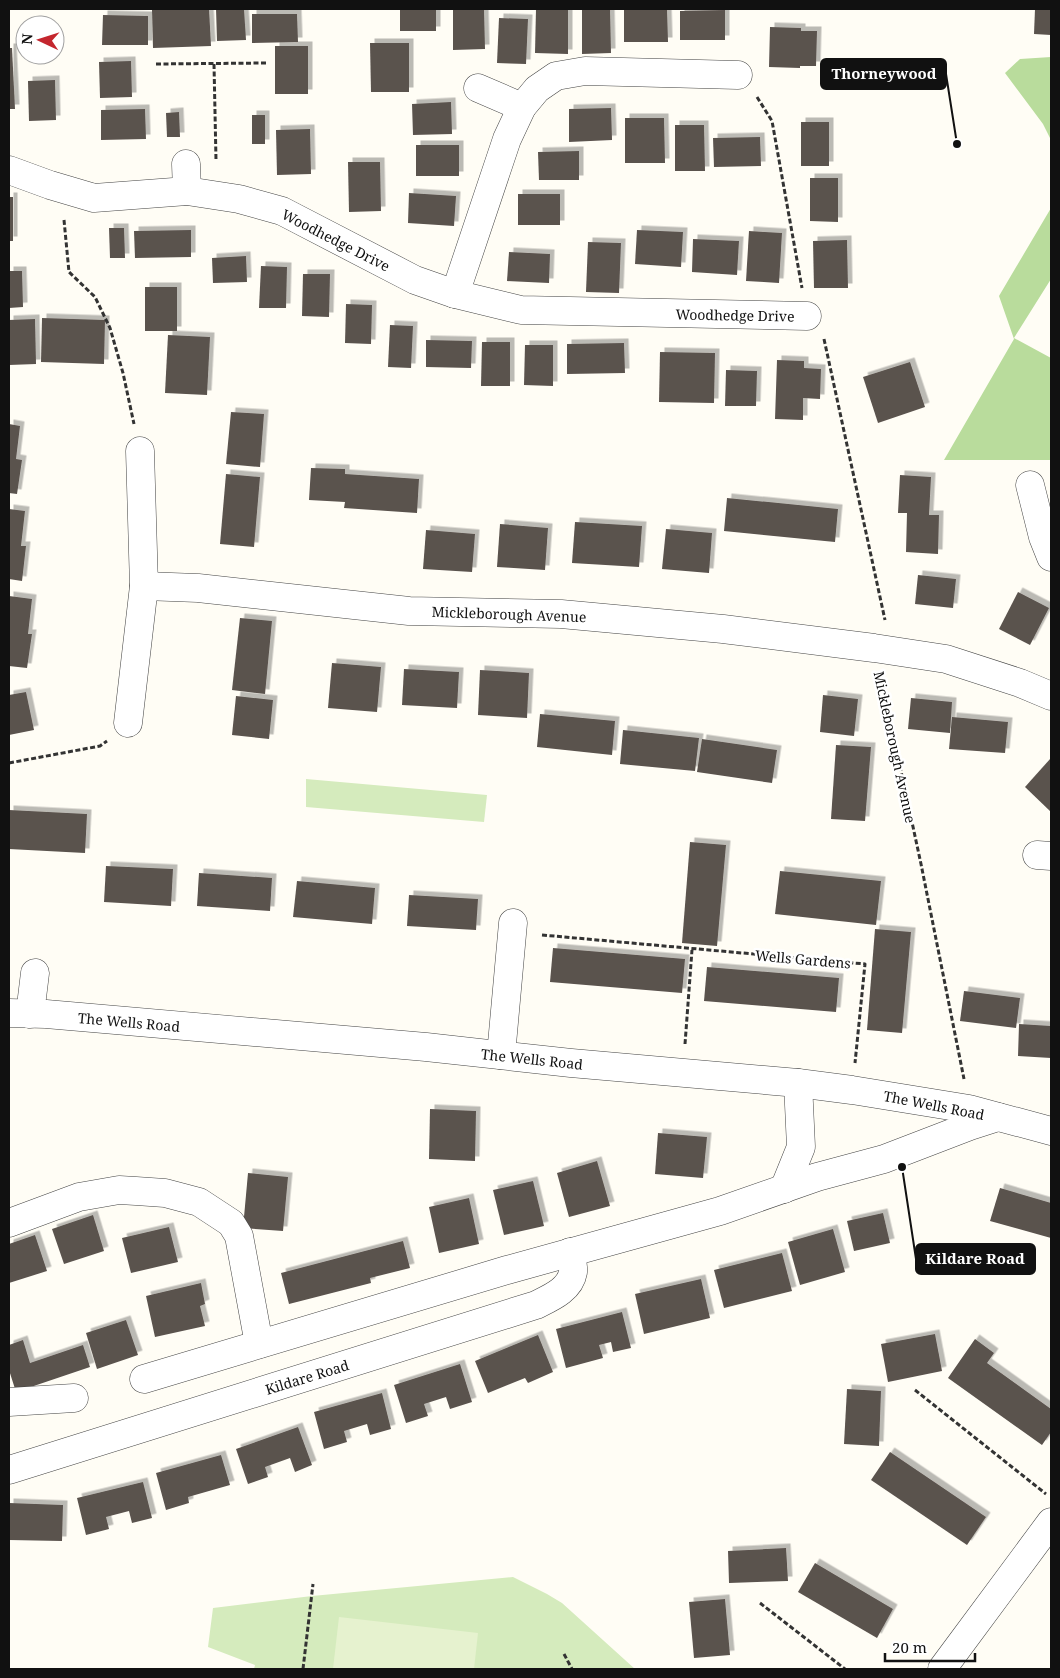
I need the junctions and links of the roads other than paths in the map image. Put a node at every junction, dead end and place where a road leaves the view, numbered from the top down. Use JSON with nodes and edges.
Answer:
{"nodes":[{"id":1,"x":738,"y":75,"type":"road end"},
{"id":2,"x":478,"y":88,"type":"dead end"},
{"id":3,"x":522,"y":107,"type":"junction"},
{"id":4,"x":9,"y":170,"type":"edge"},
{"id":5,"x":455,"y":294,"type":"junction"},
{"id":6,"x":807,"y":316,"type":"road end"},
{"id":7,"x":137,"y":441,"type":"road end"},
{"id":8,"x":1030,"y":485,"type":"dead end"},
{"id":9,"x":1041,"y":533,"type":"edge"},
{"id":10,"x":144,"y":586,"type":"junction"},
{"id":11,"x":1051,"y":694,"type":"edge"},
{"id":12,"x":128,"y":723,"type":"dead end"},
{"id":13,"x":512,"y":927,"type":"road end"},
{"id":14,"x":35,"y":973,"type":"dead end"},
{"id":15,"x":19,"y":1013,"type":"edge"},
{"id":16,"x":501,"y":1055,"type":"junction"},
{"id":17,"x":798,"y":1083,"type":"junction"},
{"id":18,"x":998,"y":1117,"type":"junction"},
{"id":19,"x":1051,"y":1131,"type":"edge"},
{"id":20,"x":784,"y":1189,"type":"junction"},
{"id":21,"x":9,"y":1223,"type":"edge"},
{"id":22,"x":570,"y":1252,"type":"junction"},
{"id":23,"x":259,"y":1344,"type":"junction"},
{"id":24,"x":144,"y":1379,"type":"dead end"},
{"id":25,"x":74,"y":1398,"type":"dead end"},
{"id":26,"x":9,"y":1402,"type":"edge"},
{"id":27,"x":9,"y":1470,"type":"edge"},
{"id":28,"x":1051,"y":1522,"type":"edge"},
{"id":29,"x":942,"y":1669,"type":"edge"}],
"edges":[{"from":1,"to":3,"type":"street"},
{"from":2,"to":3,"type":"street"},
{"from":3,"to":5,"type":"street"},
{"from":4,"to":5,"type":"street","name":"Woodhedge Drive"},
{"from":5,"to":6,"type":"street","name":"Woodhedge Drive"},
{"from":7,"to":10,"type":"street"},
{"from":8,"to":9,"type":"street"},
{"from":10,"to":11,"type":"street","name":"Mickleborough Avenue"},
{"from":10,"to":12,"type":"street"},
{"from":13,"to":16,"type":"street"},
{"from":14,"to":15,"type":"street"},
{"from":15,"to":16,"type":"street","name":"The Wells Road"},
{"from":16,"to":17,"type":"street","name":"The Wells Road"},
{"from":17,"to":18,"type":"street","name":"The Wells Road"},
{"from":17,"to":20,"type":"street"},
{"from":18,"to":19,"type":"street","name":"The Wells Road"},
{"from":18,"to":20,"type":"street"},
{"from":20,"to":22,"type":"street"},
{"from":21,"to":23,"type":"street"},
{"from":22,"to":23,"type":"street"},
{"from":22,"to":27,"type":"street","name":"Kildare Road"},
{"from":23,"to":24,"type":"street"},
{"from":25,"to":26,"type":"street"},
{"from":28,"to":29,"type":"street"}]}
